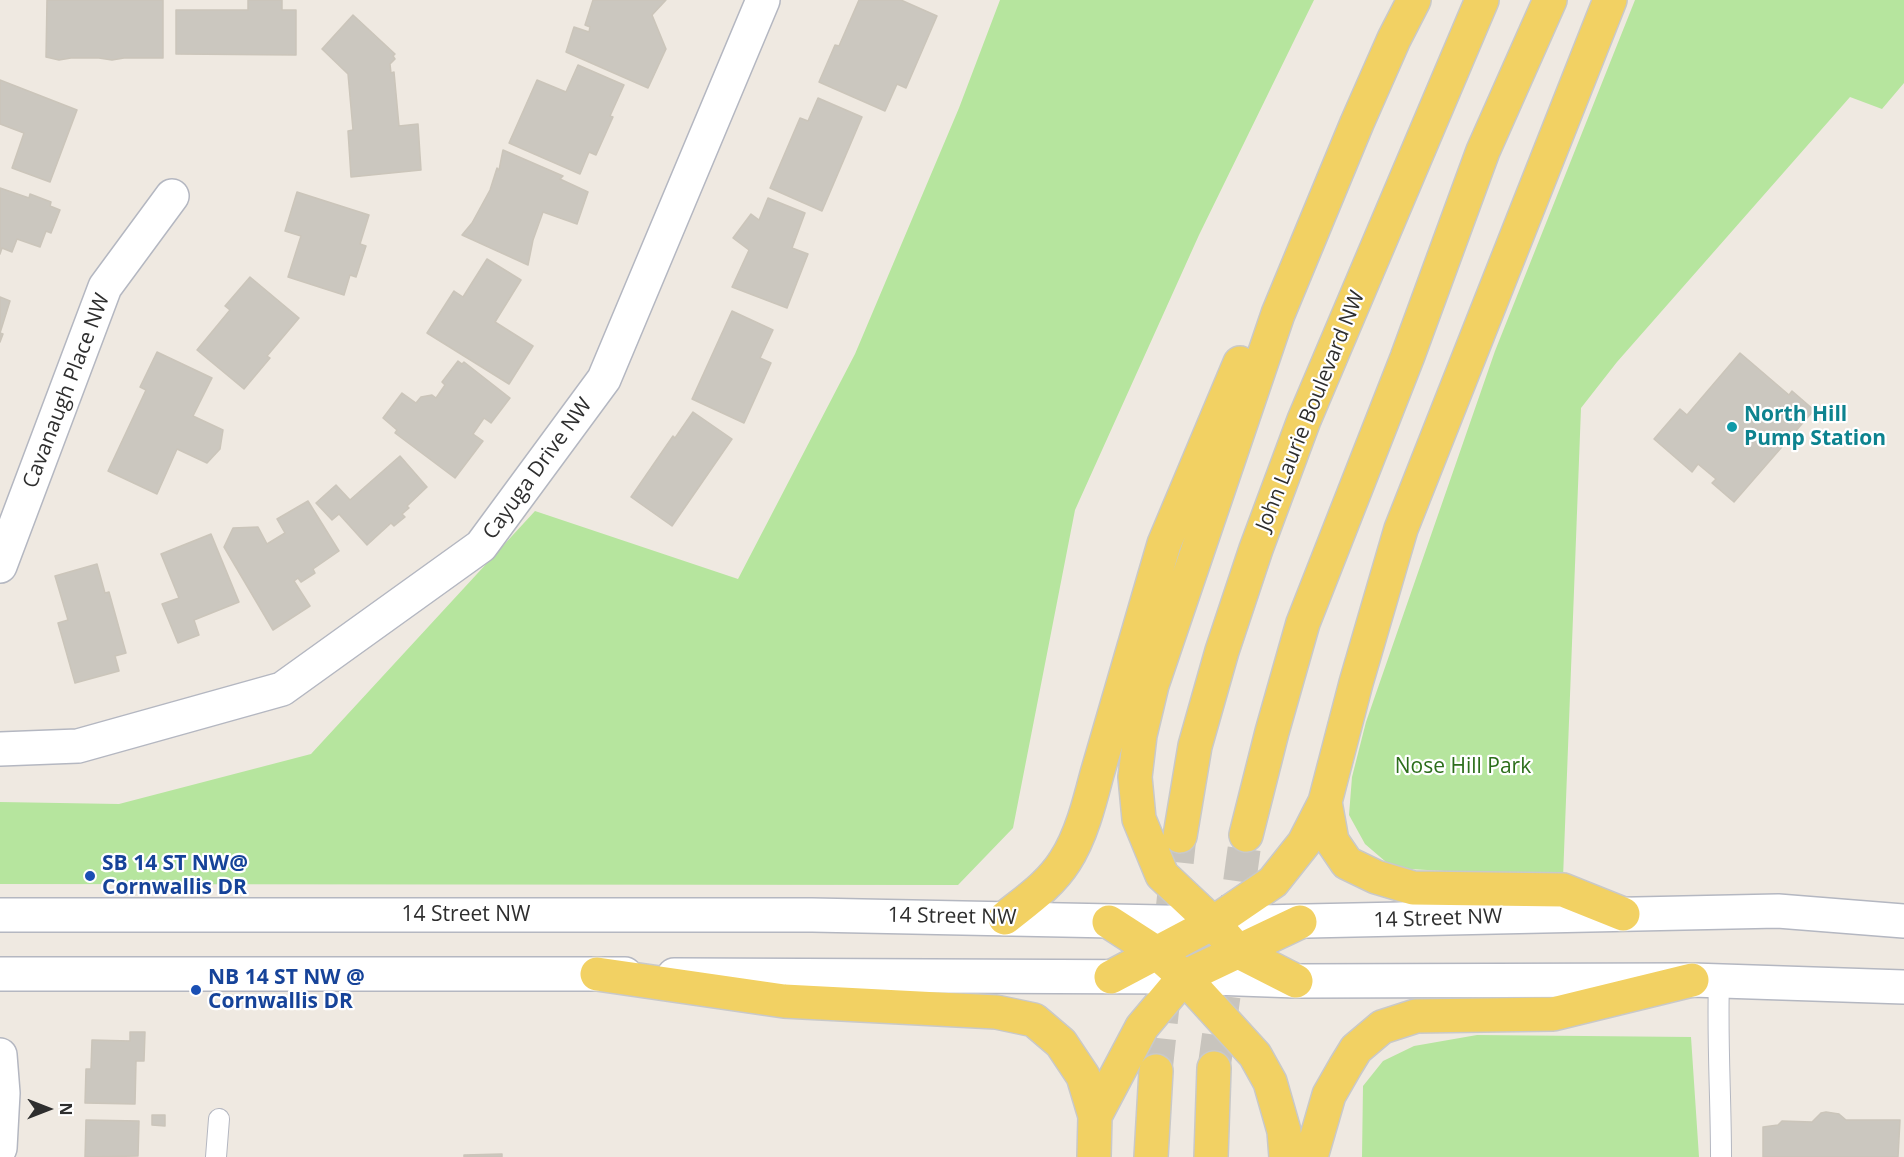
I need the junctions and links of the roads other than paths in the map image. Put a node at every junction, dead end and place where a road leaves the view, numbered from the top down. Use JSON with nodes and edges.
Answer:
{"nodes":[{"id":1,"x":763,"y":0,"type":"edge"},
{"id":2,"x":1414,"y":0,"type":"edge"},
{"id":3,"x":1482,"y":0,"type":"edge"},
{"id":4,"x":1550,"y":0,"type":"edge"},
{"id":5,"x":1610,"y":0,"type":"edge"},
{"id":6,"x":172,"y":196,"type":"dead end"},
{"id":7,"x":1278,"y":314,"type":"junction"},
{"id":8,"x":0,"y":566,"type":"edge"},
{"id":9,"x":0,"y":749,"type":"edge"},
{"id":10,"x":1325,"y":802,"type":"junction"},
{"id":11,"x":1246,"y":835,"type":"tunnel mouth"},
{"id":12,"x":1180,"y":836,"type":"tunnel mouth"},
{"id":13,"x":1623,"y":914,"type":"junction"},
{"id":14,"x":0,"y":915,"type":"edge"},
{"id":15,"x":1005,"y":918,"type":"junction"},
{"id":16,"x":1904,"y":921,"type":"edge"},
{"id":17,"x":1109,"y":922,"type":"junction"},
{"id":18,"x":1300,"y":922,"type":"junction"},
{"id":19,"x":1213,"y":923,"type":"junction"},
{"id":20,"x":1157,"y":952,"type":"junction"},
{"id":21,"x":1239,"y":952,"type":"junction"},
{"id":22,"x":0,"y":974,"type":"edge"},
{"id":23,"x":597,"y":974,"type":"junction"},
{"id":24,"x":1111,"y":976,"type":"junction"},
{"id":25,"x":1184,"y":977,"type":"junction"},
{"id":26,"x":1706,"y":980,"type":"junction"},
{"id":27,"x":1296,"y":981,"type":"junction"},
{"id":28,"x":1904,"y":987,"type":"edge"},
{"id":29,"x":0,"y":1055,"type":"edge"},
{"id":30,"x":1214,"y":1068,"type":"tunnel mouth"},
{"id":31,"x":1156,"y":1071,"type":"tunnel mouth"},
{"id":32,"x":1095,"y":1116,"type":"junction"},
{"id":33,"x":219,"y":1119,"type":"dead end"},
{"id":34,"x":0,"y":1148,"type":"edge"},
{"id":35,"x":216,"y":1157,"type":"edge"},
{"id":36,"x":1094,"y":1157,"type":"edge"},
{"id":37,"x":1150,"y":1157,"type":"edge"},
{"id":38,"x":1211,"y":1157,"type":"edge"},
{"id":39,"x":1286,"y":1157,"type":"edge"},
{"id":40,"x":1311,"y":1157,"type":"edge"},
{"id":41,"x":1721,"y":1157,"type":"edge"}],
"edges":[{"from":1,"to":9,"type":"main road","name":"Cayuga Drive NW"},
{"from":2,"to":7,"type":"main road"},
{"from":3,"to":12,"type":"main road","name":"John Laurie Boulevard NW"},
{"from":4,"to":11,"type":"main road"},
{"from":5,"to":10,"type":"main road"},
{"from":6,"to":8,"type":"main road","name":"Cavanaugh Place NW"},
{"from":7,"to":15,"type":"main road"},
{"from":7,"to":19,"type":"main road"},
{"from":10,"to":13,"type":"main road"},
{"from":10,"to":19,"type":"main road"},
{"from":13,"to":16,"type":"main road","name":"14 Street NW"},
{"from":13,"to":18,"type":"main road","name":"14 Street NW"},
{"from":14,"to":15,"type":"main road","name":"14 Street NW"},
{"from":15,"to":17,"type":"main road","name":"14 Street NW"},
{"from":17,"to":19,"type":"main road","name":"14 Street NW"},
{"from":17,"to":20,"type":"main road"},
{"from":18,"to":19,"type":"main road","name":"14 Street NW"},
{"from":18,"to":21,"type":"main road"},
{"from":19,"to":20,"type":"main road"},
{"from":19,"to":21,"type":"main road"},
{"from":20,"to":24,"type":"main road"},
{"from":20,"to":25,"type":"main road"},
{"from":21,"to":25,"type":"main road"},
{"from":21,"to":27,"type":"main road"},
{"from":22,"to":23,"type":"main road"},
{"from":23,"to":24,"type":"main road"},
{"from":23,"to":32,"type":"main road"},
{"from":24,"to":25,"type":"main road"},
{"from":25,"to":27,"type":"main road"},
{"from":25,"to":32,"type":"main road"},
{"from":25,"to":39,"type":"main road"},
{"from":26,"to":27,"type":"main road"},
{"from":26,"to":28,"type":"main road"},
{"from":26,"to":40,"type":"main road"},
{"from":26,"to":41,"type":"lane"},
{"from":29,"to":34,"type":"main road"},
{"from":30,"to":38,"type":"main road"},
{"from":31,"to":37,"type":"main road"},
{"from":32,"to":36,"type":"main road"},
{"from":33,"to":35,"type":"lane"}]}
